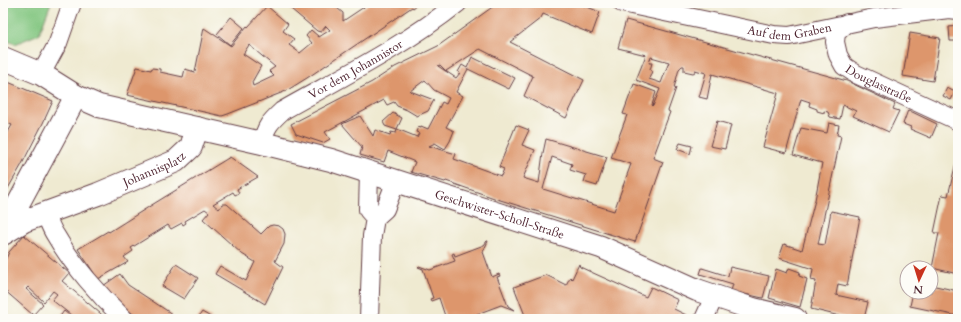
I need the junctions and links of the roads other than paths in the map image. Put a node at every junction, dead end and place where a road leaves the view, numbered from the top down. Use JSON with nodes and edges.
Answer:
{"nodes":[{"id":1,"x":72,"y":3,"type":"edge"},
{"id":2,"x":458,"y":3,"type":"edge"},
{"id":3,"x":622,"y":3,"type":"edge"},
{"id":4,"x":958,"y":10,"type":"edge"},
{"id":5,"x":847,"y":23,"type":"junction"},
{"id":6,"x":3,"y":58,"type":"edge"},
{"id":7,"x":41,"y":74,"type":"junction"},
{"id":8,"x":76,"y":96,"type":"junction"},
{"id":9,"x":958,"y":121,"type":"edge"},
{"id":10,"x":197,"y":128,"type":"junction"},
{"id":11,"x":262,"y":143,"type":"junction"},
{"id":12,"x":369,"y":172,"type":"junction"},
{"id":13,"x":34,"y":174,"type":"junction"},
{"id":14,"x":396,"y":181,"type":"junction"},
{"id":15,"x":55,"y":210,"type":"junction"},
{"id":16,"x":375,"y":218,"type":"junction"},
{"id":17,"x":3,"y":233,"type":"edge"},
{"id":18,"x":714,"y":297,"type":"junction"},
{"id":19,"x":372,"y":318,"type":"edge"},
{"id":20,"x":124,"y":319,"type":"edge"},
{"id":21,"x":704,"y":319,"type":"edge"},
{"id":22,"x":795,"y":319,"type":"edge"}],
"edges":[{"from":1,"to":7,"type":"street"},
{"from":2,"to":11,"type":"street","name":"Vor dem Johannistor"},
{"from":3,"to":5,"type":"street","name":"Auf dem Graben"},
{"from":4,"to":5,"type":"street","name":"Auf dem Graben"},
{"from":5,"to":9,"type":"street","name":"Douglasstraße"},
{"from":6,"to":7,"type":"main road"},
{"from":7,"to":8,"type":"main road"},
{"from":8,"to":10,"type":"main road"},
{"from":8,"to":13,"type":"main road","name":"Johannisplatz"},
{"from":10,"to":11,"type":"main road","name":"Geschwister-Scholl-Straße"},
{"from":10,"to":15,"type":"main road","name":"Johannisplatz"},
{"from":11,"to":12,"type":"main road","name":"Geschwister-Scholl-Straße"},
{"from":12,"to":14,"type":"main road","name":"Geschwister-Scholl-Straße"},
{"from":12,"to":16,"type":"street"},
{"from":13,"to":15,"type":"main road"},
{"from":13,"to":17,"type":"main road","name":"Johannisplatz"},
{"from":14,"to":16,"type":"street"},
{"from":14,"to":18,"type":"main road","name":"Geschwister-Scholl-Straße"},
{"from":15,"to":17,"type":"main road","name":"Johannisplatz"},
{"from":15,"to":20,"type":"street"},
{"from":16,"to":19,"type":"street"},
{"from":18,"to":21,"type":"street"},
{"from":18,"to":22,"type":"main road","name":"Geschwister-Scholl-Straße"}]}
